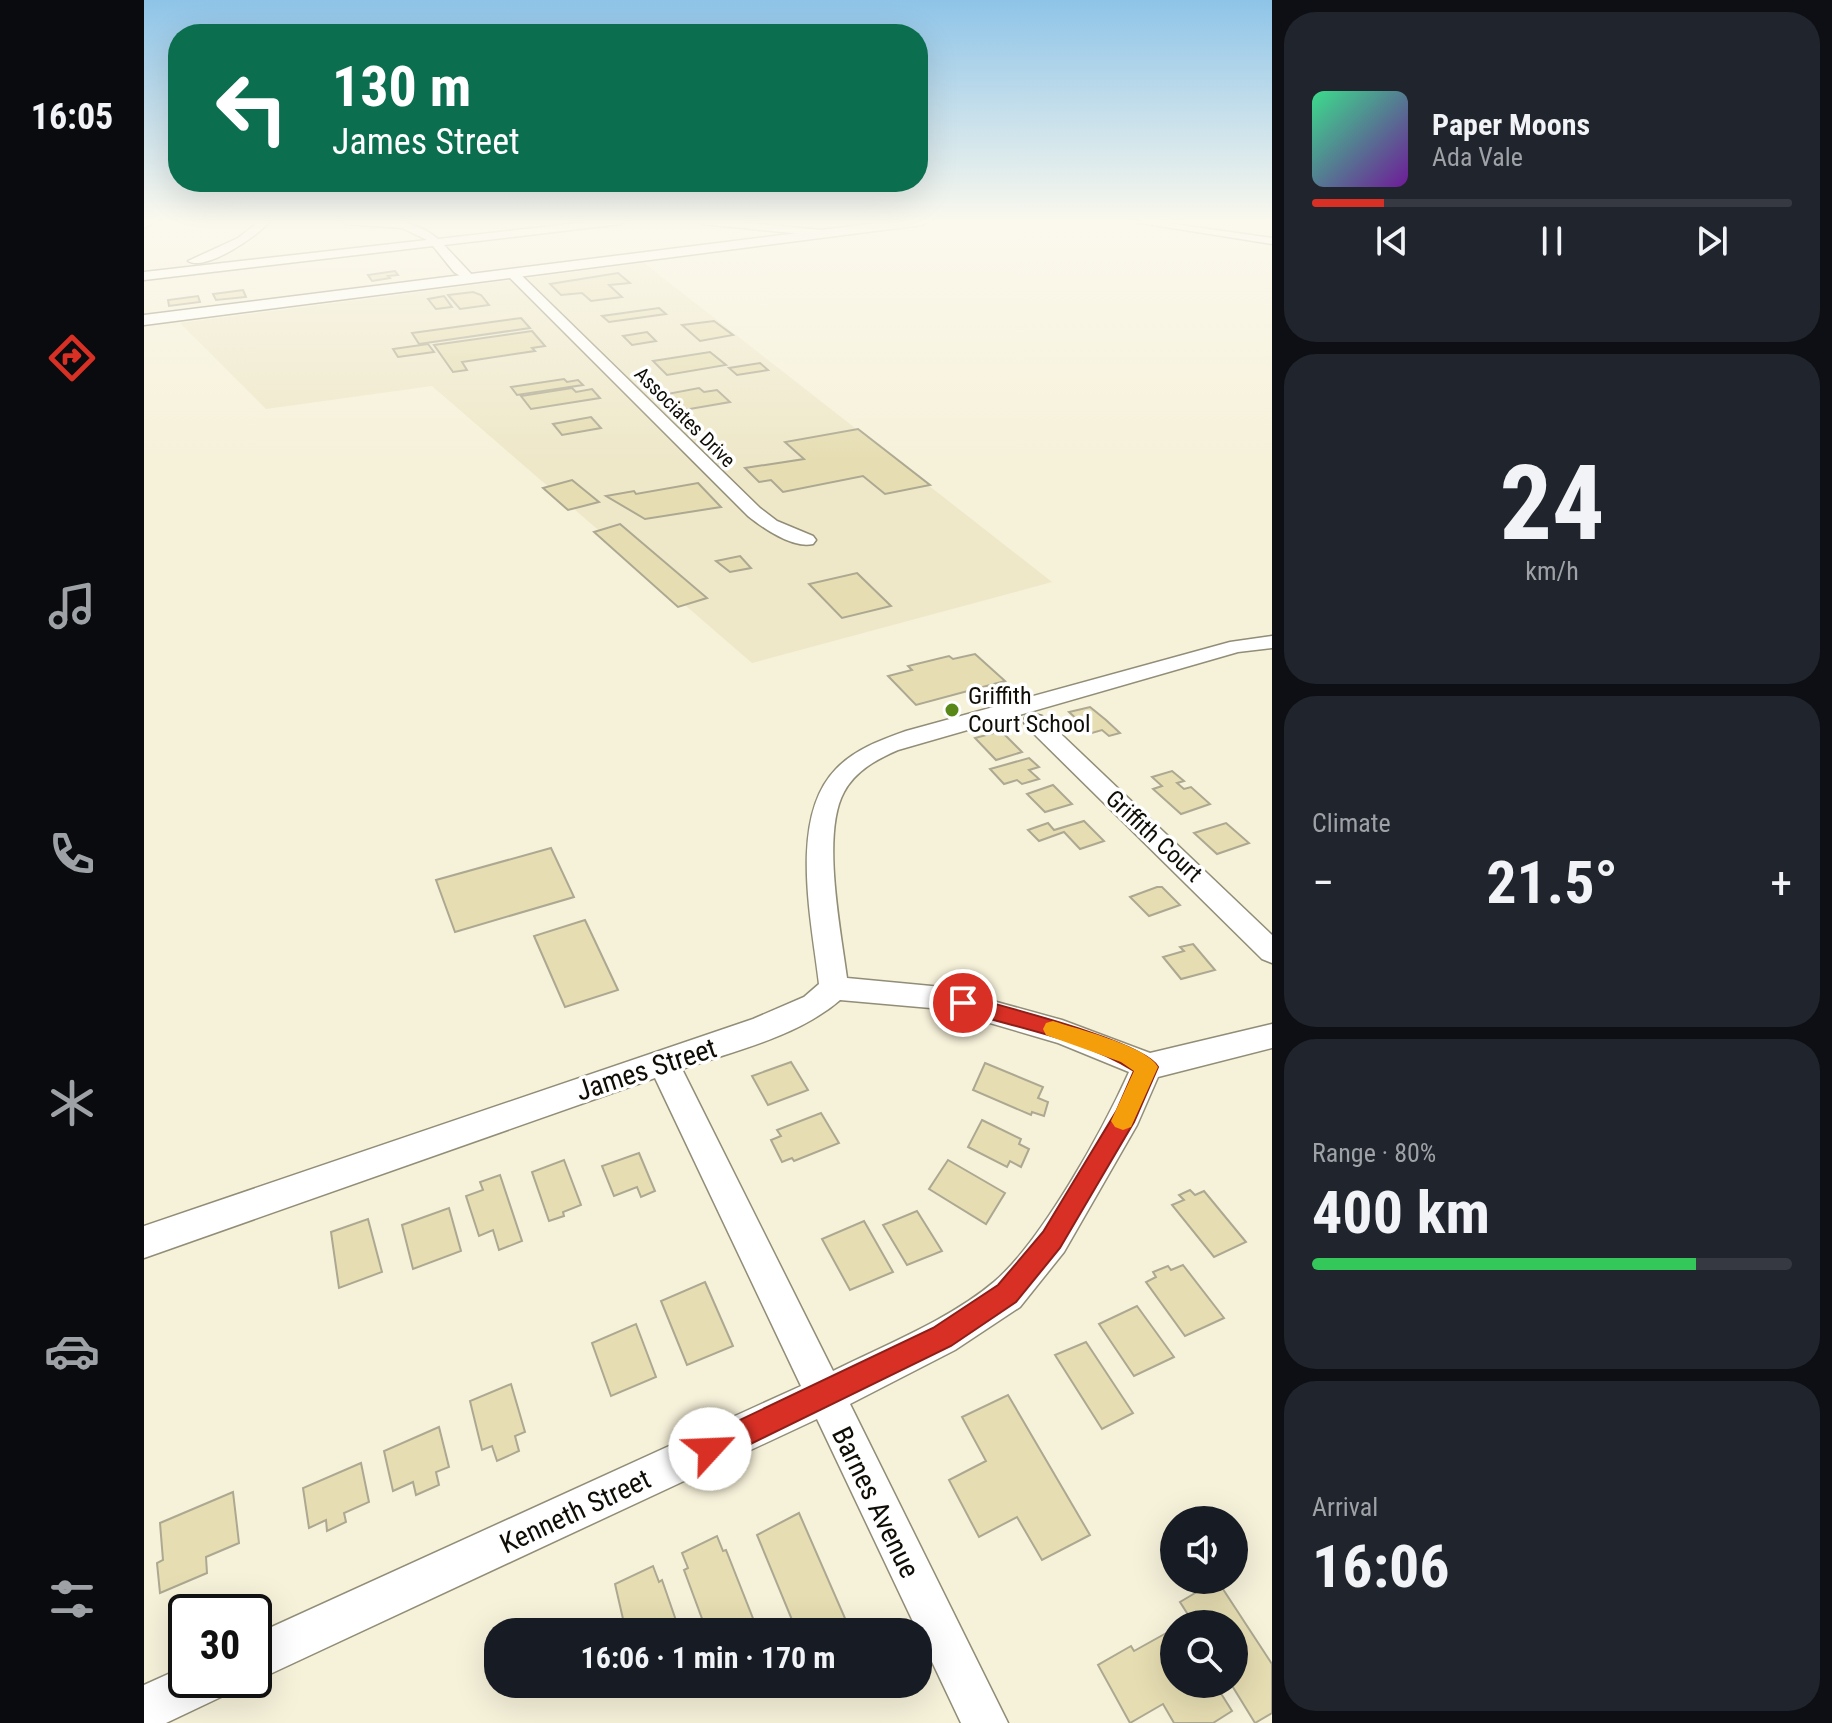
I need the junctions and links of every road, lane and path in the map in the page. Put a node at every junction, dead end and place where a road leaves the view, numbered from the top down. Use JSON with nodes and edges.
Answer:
{"nodes":[{"id":1,"x":288,"y":301,"type":"edge"},
{"id":2,"x":541,"y":301,"type":"edge"},
{"id":3,"x":144,"y":320,"type":"edge"},
{"id":4,"x":807,"y":540,"type":"dead end"},
{"id":5,"x":1272,"y":642,"type":"edge"},
{"id":6,"x":1034,"y":721,"type":"dead end"},
{"id":7,"x":1272,"y":952,"type":"edge"},
{"id":8,"x":834,"y":988,"type":"junction"},
{"id":9,"x":1272,"y":1036,"type":"edge"},
{"id":10,"x":664,"y":1064,"type":"junction"},
{"id":11,"x":1147,"y":1067,"type":"junction"},
{"id":12,"x":144,"y":1242,"type":"edge"},
{"id":13,"x":824,"y":1396,"type":"junction"},
{"id":14,"x":272,"y":1650,"type":"edge"},
{"id":15,"x":168,"y":1698,"type":"edge"},
{"id":16,"x":144,"y":1709,"type":"edge"},
{"id":17,"x":985,"y":1723,"type":"edge"}],
"edges":[{"from":1,"to":3,"type":"street"},
{"from":2,"to":4,"type":"street","name":"Associates Drive"},
{"from":5,"to":8,"type":"street"},
{"from":6,"to":7,"type":"street","name":"Griffith Court"},
{"from":8,"to":10,"type":"street","name":"James Street"},
{"from":8,"to":11,"type":"street"},
{"from":9,"to":11,"type":"street"},
{"from":10,"to":12,"type":"street","name":"James Street"},
{"from":10,"to":13,"type":"street","name":"Barnes Avenue"},
{"from":11,"to":13,"type":"street","name":"Kenneth Street"},
{"from":13,"to":14,"type":"street","name":"Kenneth Street"},
{"from":13,"to":17,"type":"street","name":"Barnes Avenue"},
{"from":15,"to":16,"type":"street"}]}
